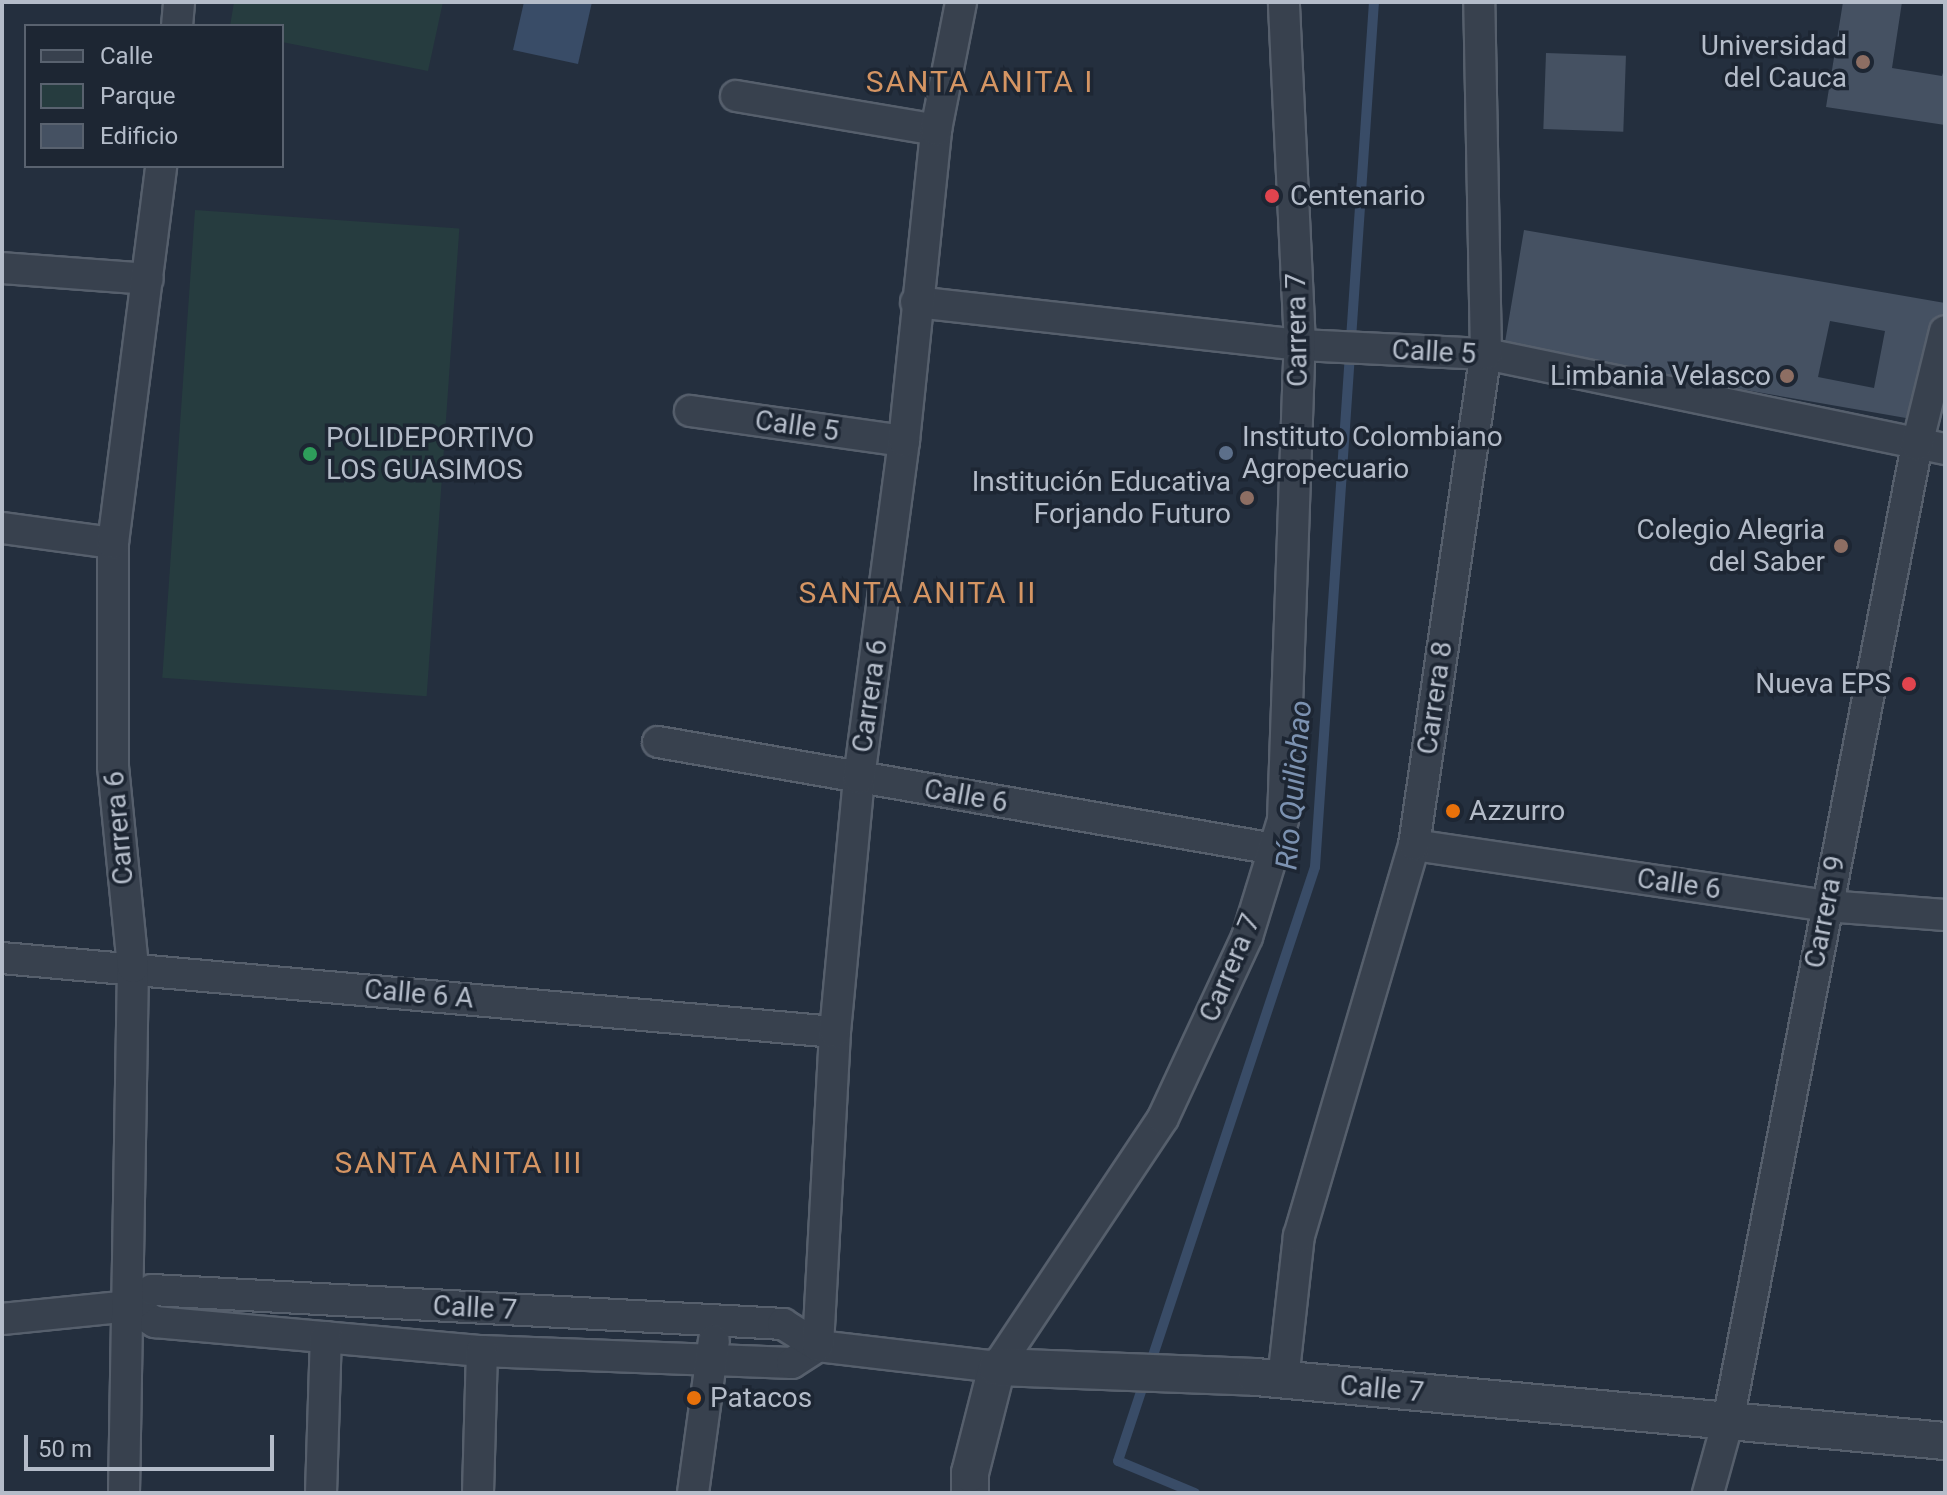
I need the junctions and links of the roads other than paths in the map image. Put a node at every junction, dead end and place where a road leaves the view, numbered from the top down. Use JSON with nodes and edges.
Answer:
{"nodes":[{"id":1,"x":179,"y":2,"type":"edge"},
{"id":2,"x":961,"y":2,"type":"edge"},
{"id":3,"x":1284,"y":2,"type":"edge"},
{"id":4,"x":1479,"y":2,"type":"edge"},
{"id":5,"x":177,"y":24,"type":"edge"},
{"id":6,"x":736,"y":96,"type":"dead end"},
{"id":7,"x":936,"y":130,"type":"junction"},
{"id":8,"x":161,"y":168,"type":"edge"},
{"id":9,"x":2,"y":268,"type":"edge"},
{"id":10,"x":148,"y":279,"type":"junction"},
{"id":11,"x":916,"y":302,"type":"junction"},
{"id":12,"x":1945,"y":331,"type":"edge"},
{"id":13,"x":1312,"y":345,"type":"junction"},
{"id":14,"x":1473,"y":353,"type":"junction"},
{"id":15,"x":690,"y":411,"type":"dead end"},
{"id":16,"x":904,"y":441,"type":"junction"},
{"id":17,"x":1931,"y":447,"type":"edge"},
{"id":18,"x":2,"y":528,"type":"edge"},
{"id":19,"x":113,"y":543,"type":"junction"},
{"id":20,"x":658,"y":742,"type":"dead end"},
{"id":21,"x":859,"y":778,"type":"junction"},
{"id":22,"x":1414,"y":845,"type":"junction"},
{"id":23,"x":1274,"y":849,"type":"junction"},
{"id":24,"x":1826,"y":906,"type":"junction"},
{"id":25,"x":1945,"y":915,"type":"edge"},
{"id":26,"x":2,"y":958,"type":"edge"},
{"id":27,"x":133,"y":967,"type":"junction"},
{"id":28,"x":835,"y":1032,"type":"junction"},
{"id":29,"x":130,"y":1306,"type":"junction"},
{"id":30,"x":2,"y":1319,"type":"edge"},
{"id":31,"x":717,"y":1320,"type":"junction"},
{"id":32,"x":326,"y":1337,"type":"junction"},
{"id":33,"x":818,"y":1346,"type":"junction"},
{"id":34,"x":482,"y":1351,"type":"junction"},
{"id":35,"x":711,"y":1357,"type":"junction"},
{"id":36,"x":997,"y":1367,"type":"junction"},
{"id":37,"x":1269,"y":1379,"type":"junction"},
{"id":38,"x":1728,"y":1421,"type":"junction"},
{"id":39,"x":1945,"y":1441,"type":"edge"},
{"id":40,"x":124,"y":1493,"type":"edge"},
{"id":41,"x":321,"y":1493,"type":"edge"},
{"id":42,"x":478,"y":1493,"type":"edge"},
{"id":43,"x":693,"y":1493,"type":"edge"},
{"id":44,"x":970,"y":1493,"type":"edge"},
{"id":45,"x":1708,"y":1493,"type":"edge"}],
"edges":[{"from":1,"to":5,"type":"street"},
{"from":2,"to":7,"type":"street","name":"Carrera 6"},
{"from":3,"to":13,"type":"street","name":"Carrera 7"},
{"from":4,"to":14,"type":"street","name":"Carrera 8"},
{"from":6,"to":7,"type":"street"},
{"from":7,"to":11,"type":"street","name":"Carrera 6"},
{"from":8,"to":10,"type":"street","name":"Carrera 6"},
{"from":9,"to":10,"type":"street"},
{"from":10,"to":19,"type":"street","name":"Carrera 6"},
{"from":11,"to":13,"type":"street","name":"Calle 5"},
{"from":11,"to":16,"type":"street","name":"Carrera 6"},
{"from":12,"to":17,"type":"street","name":"Carrera 9"},
{"from":13,"to":14,"type":"street","name":"Calle 5"},
{"from":13,"to":23,"type":"street","name":"Carrera 7"},
{"from":14,"to":17,"type":"street","name":"Calle 5"},
{"from":14,"to":22,"type":"street","name":"Carrera 8"},
{"from":15,"to":16,"type":"street","name":"Calle 5"},
{"from":16,"to":21,"type":"street","name":"Carrera 6"},
{"from":17,"to":24,"type":"street","name":"Carrera 9"},
{"from":18,"to":19,"type":"street"},
{"from":19,"to":27,"type":"street","name":"Carrera 6"},
{"from":20,"to":21,"type":"street","name":"Calle 6"},
{"from":21,"to":23,"type":"street","name":"Calle 6"},
{"from":21,"to":28,"type":"street","name":"Carrera 6"},
{"from":22,"to":24,"type":"street","name":"Calle 6"},
{"from":22,"to":37,"type":"street","name":"Carrera 8"},
{"from":23,"to":36,"type":"street","name":"Carrera 7"},
{"from":24,"to":25,"type":"street","name":"Calle 6"},
{"from":24,"to":38,"type":"street","name":"Carrera 9"},
{"from":26,"to":27,"type":"street","name":"Calle 6 A"},
{"from":27,"to":28,"type":"street","name":"Calle 6 A"},
{"from":27,"to":29,"type":"street","name":"Carrera 6"},
{"from":28,"to":33,"type":"street","name":"Carrera 6"},
{"from":29,"to":30,"type":"street","name":"Calle 7"},
{"from":29,"to":31,"type":"street","name":"Calle 7"},
{"from":29,"to":32,"type":"street","name":"Calle 7"},
{"from":29,"to":40,"type":"street","name":"Carrera 6"},
{"from":31,"to":33,"type":"street","name":"Calle 7"},
{"from":31,"to":35,"type":"street"},
{"from":32,"to":34,"type":"street","name":"Calle 7"},
{"from":32,"to":41,"type":"street"},
{"from":33,"to":35,"type":"street","name":"Calle 7"},
{"from":33,"to":36,"type":"street","name":"Calle 7"},
{"from":34,"to":35,"type":"street","name":"Calle 7"},
{"from":34,"to":42,"type":"street"},
{"from":35,"to":43,"type":"street"},
{"from":36,"to":37,"type":"street","name":"Calle 7"},
{"from":36,"to":44,"type":"street","name":"Carrera 7"},
{"from":37,"to":38,"type":"street","name":"Calle 7"},
{"from":38,"to":39,"type":"street","name":"Calle 7"},
{"from":38,"to":45,"type":"street","name":"Carrera 9"}]}
